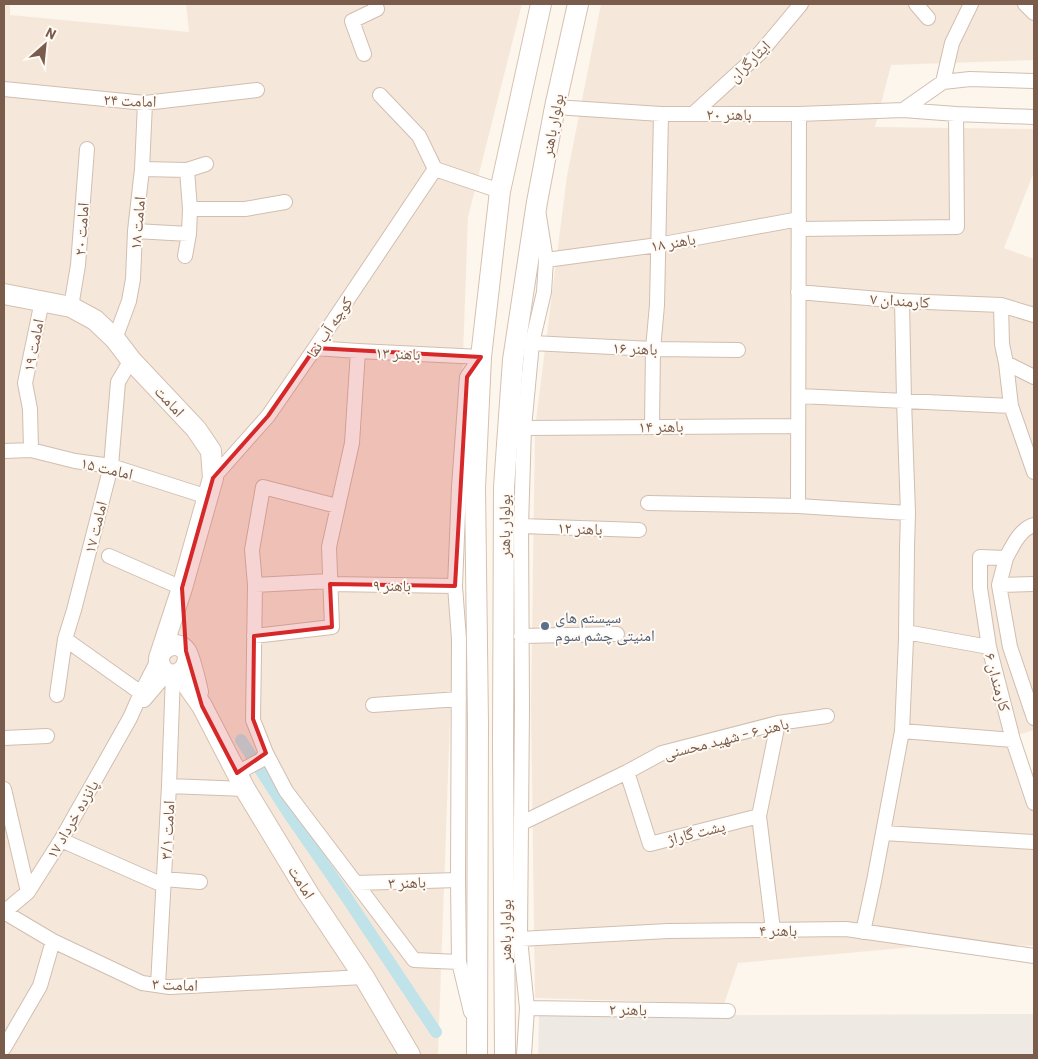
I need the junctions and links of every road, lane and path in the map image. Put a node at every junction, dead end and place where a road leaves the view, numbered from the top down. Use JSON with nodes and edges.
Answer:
{"nodes":[{"id":1,"x":375,"y":4,"type":"edge"},
{"id":2,"x":541,"y":4,"type":"edge"},
{"id":3,"x":578,"y":4,"type":"edge"},
{"id":4,"x":800,"y":4,"type":"edge"},
{"id":5,"x":916,"y":4,"type":"edge"},
{"id":6,"x":971,"y":4,"type":"edge"},
{"id":7,"x":1025,"y":4,"type":"edge"},
{"id":8,"x":1034,"y":13,"type":"edge"},
{"id":9,"x":928,"y":18,"type":"dead end"},
{"id":10,"x":364,"y":54,"type":"dead end"},
{"id":11,"x":1034,"y":81,"type":"edge"},
{"id":12,"x":943,"y":82,"type":"junction"},
{"id":13,"x":4,"y":89,"type":"edge"},
{"id":14,"x":257,"y":90,"type":"dead end"},
{"id":15,"x":380,"y":95,"type":"dead end"},
{"id":16,"x":145,"y":104,"type":"junction"},
{"id":17,"x":555,"y":107,"type":"junction"},
{"id":18,"x":903,"y":110,"type":"junction"},
{"id":19,"x":661,"y":114,"type":"junction"},
{"id":20,"x":693,"y":114,"type":"junction"},
{"id":21,"x":799,"y":114,"type":"junction"},
{"id":22,"x":956,"y":114,"type":"junction"},
{"id":23,"x":1034,"y":117,"type":"edge"},
{"id":24,"x":87,"y":149,"type":"dead end"},
{"id":25,"x":206,"y":164,"type":"dead end"},
{"id":26,"x":435,"y":169,"type":"junction"},
{"id":27,"x":142,"y":170,"type":"junction"},
{"id":28,"x":187,"y":170,"type":"junction"},
{"id":29,"x":500,"y":191,"type":"junction"},
{"id":30,"x":285,"y":202,"type":"dead end"},
{"id":31,"x":537,"y":202,"type":"junction"},
{"id":32,"x":190,"y":209,"type":"junction"},
{"id":33,"x":799,"y":224,"type":"junction"},
{"id":34,"x":135,"y":231,"type":"junction"},
{"id":35,"x":189,"y":234,"type":"junction"},
{"id":36,"x":658,"y":245,"type":"junction"},
{"id":37,"x":185,"y":256,"type":"dead end"},
{"id":38,"x":546,"y":260,"type":"junction"},
{"id":39,"x":798,"y":292,"type":"junction"},
{"id":40,"x":4,"y":294,"type":"edge"},
{"id":41,"x":42,"y":301,"type":"junction"},
{"id":42,"x":902,"y":302,"type":"junction"},
{"id":43,"x":1002,"y":305,"type":"junction"},
{"id":44,"x":71,"y":307,"type":"junction"},
{"id":45,"x":1034,"y":315,"type":"edge"},
{"id":46,"x":115,"y":339,"type":"junction"},
{"id":47,"x":532,"y":343,"type":"junction"},
{"id":48,"x":315,"y":348,"type":"junction"},
{"id":49,"x":654,"y":349,"type":"junction"},
{"id":50,"x":738,"y":350,"type":"dead end"},
{"id":51,"x":358,"y":351,"type":"junction"},
{"id":52,"x":481,"y":356,"type":"junction"},
{"id":53,"x":131,"y":360,"type":"junction"},
{"id":54,"x":1006,"y":363,"type":"junction"},
{"id":55,"x":1034,"y":377,"type":"edge"},
{"id":56,"x":799,"y":396,"type":"junction"},
{"id":57,"x":904,"y":400,"type":"junction"},
{"id":58,"x":1011,"y":406,"type":"junction"},
{"id":59,"x":652,"y":426,"type":"junction"},
{"id":60,"x":798,"y":426,"type":"junction"},
{"id":61,"x":524,"y":428,"type":"junction"},
{"id":62,"x":31,"y":450,"type":"junction"},
{"id":63,"x":4,"y":451,"type":"edge"},
{"id":64,"x":111,"y":466,"type":"junction"},
{"id":65,"x":1034,"y":472,"type":"edge"},
{"id":66,"x":213,"y":478,"type":"junction"},
{"id":67,"x":467,"y":488,"type":"junction"},
{"id":68,"x":208,"y":497,"type":"junction"},
{"id":69,"x":648,"y":503,"type":"dead end"},
{"id":70,"x":337,"y":506,"type":"junction"},
{"id":71,"x":798,"y":506,"type":"junction"},
{"id":72,"x":908,"y":513,"type":"junction"},
{"id":73,"x":1034,"y":525,"type":"edge"},
{"id":74,"x":521,"y":526,"type":"junction"},
{"id":75,"x":639,"y":530,"type":"dead end"},
{"id":76,"x":109,"y":556,"type":"dead end"},
{"id":77,"x":1006,"y":558,"type":"junction"},
{"id":78,"x":330,"y":583,"type":"junction"},
{"id":79,"x":1034,"y":584,"type":"edge"},
{"id":80,"x":255,"y":585,"type":"junction"},
{"id":81,"x":999,"y":585,"type":"junction"},
{"id":82,"x":455,"y":586,"type":"junction"},
{"id":83,"x":182,"y":588,"type":"junction"},
{"id":84,"x":906,"y":632,"type":"junction"},
{"id":85,"x":617,"y":634,"type":"dead end"},
{"id":86,"x":254,"y":636,"type":"junction"},
{"id":87,"x":521,"y":636,"type":"junction"},
{"id":88,"x":64,"y":639,"type":"junction"},
{"id":89,"x":989,"y":647,"type":"junction"},
{"id":90,"x":173,"y":663,"type":"junction"},
{"id":91,"x":141,"y":693,"type":"junction"},
{"id":92,"x":56,"y":694,"type":"dead end"},
{"id":93,"x":459,"y":699,"type":"junction"},
{"id":94,"x":373,"y":705,"type":"dead end"},
{"id":95,"x":826,"y":716,"type":"dead end"},
{"id":96,"x":130,"y":718,"type":"junction"},
{"id":97,"x":1034,"y":718,"type":"edge"},
{"id":98,"x":503,"y":722,"type":"junction"},
{"id":99,"x":478,"y":723,"type":"junction"},
{"id":100,"x":778,"y":723,"type":"junction"},
{"id":101,"x":902,"y":731,"type":"junction"},
{"id":102,"x":47,"y":736,"type":"dead end"},
{"id":103,"x":4,"y":738,"type":"edge"},
{"id":104,"x":1014,"y":740,"type":"junction"},
{"id":105,"x":503,"y":745,"type":"junction"},
{"id":106,"x":478,"y":746,"type":"junction"},
{"id":107,"x":252,"y":768,"type":"junction"},
{"id":108,"x":627,"y":772,"type":"junction"},
{"id":109,"x":169,"y":786,"type":"junction"},
{"id":110,"x":4,"y":789,"type":"edge"},
{"id":111,"x":1034,"y":803,"type":"edge"},
{"id":112,"x":759,"y":816,"type":"junction"},
{"id":113,"x":516,"y":830,"type":"junction"},
{"id":114,"x":883,"y":833,"type":"junction"},
{"id":115,"x":61,"y":840,"type":"junction"},
{"id":116,"x":1034,"y":842,"type":"edge"},
{"id":117,"x":458,"y":880,"type":"junction"},
{"id":118,"x":163,"y":882,"type":"junction"},
{"id":119,"x":200,"y":882,"type":"dead end"},
{"id":120,"x":356,"y":883,"type":"junction"},
{"id":121,"x":28,"y":892,"type":"junction"},
{"id":122,"x":4,"y":912,"type":"edge"},
{"id":123,"x":773,"y":930,"type":"junction"},
{"id":124,"x":863,"y":932,"type":"junction"},
{"id":125,"x":520,"y":939,"type":"junction"},
{"id":126,"x":53,"y":941,"type":"junction"},
{"id":127,"x":1034,"y":956,"type":"edge"},
{"id":128,"x":459,"y":962,"type":"junction"},
{"id":129,"x":364,"y":977,"type":"junction"},
{"id":130,"x":158,"y":985,"type":"junction"},
{"id":131,"x":527,"y":1008,"type":"junction"},
{"id":132,"x":728,"y":1011,"type":"dead end"},
{"id":133,"x":476,"y":1032,"type":"junction"},
{"id":134,"x":4,"y":1048,"type":"edge"},
{"id":135,"x":410,"y":1055,"type":"edge"},
{"id":136,"x":477,"y":1055,"type":"edge"},
{"id":137,"x":505,"y":1055,"type":"edge"},
{"id":138,"x":524,"y":1055,"type":"edge"}],
"edges":[{"from":1,"to":10,"type":"street"},
{"from":2,"to":29,"type":"main road","name":"بولوار باهنر"},
{"from":3,"to":17,"type":"main road","name":"بولوار باهنر"},
{"from":4,"to":20,"type":"street","name":"ایثارگران"},
{"from":5,"to":9,"type":"street"},
{"from":6,"to":12,"type":"street"},
{"from":7,"to":8,"type":"street"},
{"from":11,"to":12,"type":"street"},
{"from":12,"to":18,"type":"street"},
{"from":13,"to":16,"type":"street","name":"امامت ۲۴"},
{"from":14,"to":16,"type":"street","name":"امامت ۲۴"},
{"from":15,"to":26,"type":"street"},
{"from":16,"to":27,"type":"street","name":"امامت ۱۸"},
{"from":17,"to":19,"type":"street","name":"باهنر ۲۰"},
{"from":17,"to":31,"type":"main road","name":"بولوار باهنر"},
{"from":18,"to":21,"type":"street","name":"باهنر ۲۰"},
{"from":18,"to":22,"type":"street","name":"باهنر ۲۰"},
{"from":19,"to":20,"type":"street","name":"باهنر ۲۰"},
{"from":19,"to":36,"type":"street"},
{"from":20,"to":21,"type":"street","name":"باهنر ۲۰"},
{"from":21,"to":33,"type":"street"},
{"from":22,"to":23,"type":"street","name":"باهنر ۲۰"},
{"from":22,"to":33,"type":"street","name":"باهنر ۱۸"},
{"from":24,"to":44,"type":"street","name":"امامت ۲۰"},
{"from":25,"to":28,"type":"street"},
{"from":26,"to":29,"type":"street"},
{"from":26,"to":48,"type":"street","name":"کوچه آب نما"},
{"from":27,"to":28,"type":"street"},
{"from":27,"to":34,"type":"street","name":"امامت ۱۸"},
{"from":28,"to":32,"type":"street"},
{"from":29,"to":52,"type":"main road","name":"بولوار باهنر"},
{"from":30,"to":32,"type":"street"},
{"from":31,"to":38,"type":"street"},
{"from":31,"to":98,"type":"main road","name":"بولوار باهنر"},
{"from":32,"to":35,"type":"street"},
{"from":33,"to":36,"type":"street","name":"باهنر ۱۸"},
{"from":33,"to":39,"type":"street"},
{"from":34,"to":35,"type":"street"},
{"from":34,"to":46,"type":"street","name":"امامت ۱۸"},
{"from":35,"to":37,"type":"street"},
{"from":36,"to":38,"type":"street","name":"باهنر ۱۸"},
{"from":36,"to":49,"type":"street"},
{"from":38,"to":47,"type":"street"},
{"from":39,"to":42,"type":"street","name":"کارمندان ۷"},
{"from":39,"to":56,"type":"street"},
{"from":40,"to":41,"type":"main road","name":"امامت"},
{"from":41,"to":44,"type":"main road","name":"امامت"},
{"from":41,"to":62,"type":"street","name":"امامت ۱۹"},
{"from":42,"to":43,"type":"street","name":"کارمندان ۷"},
{"from":42,"to":57,"type":"street"},
{"from":43,"to":45,"type":"street","name":"کارمندان ۷"},
{"from":43,"to":54,"type":"street"},
{"from":44,"to":46,"type":"main road","name":"امامت"},
{"from":46,"to":53,"type":"main road","name":"امامت"},
{"from":47,"to":49,"type":"street","name":"باهنر ۱۶"},
{"from":47,"to":61,"type":"street"},
{"from":48,"to":51,"type":"street","name":"باهنر ۱۳"},
{"from":48,"to":66,"type":"street","name":"کوچه آب نما"},
{"from":49,"to":50,"type":"street","name":"باهنر ۱۶"},
{"from":49,"to":59,"type":"street"},
{"from":51,"to":52,"type":"street","name":"باهنر ۱۳"},
{"from":51,"to":70,"type":"street"},
{"from":52,"to":67,"type":"main road","name":"بولوار باهنر"},
{"from":53,"to":64,"type":"street","name":"امامت ۱۷"},
{"from":53,"to":66,"type":"main road","name":"امامت"},
{"from":54,"to":55,"type":"street"},
{"from":54,"to":58,"type":"street"},
{"from":56,"to":57,"type":"street"},
{"from":56,"to":60,"type":"street"},
{"from":57,"to":58,"type":"street"},
{"from":57,"to":72,"type":"street"},
{"from":58,"to":65,"type":"street"},
{"from":59,"to":60,"type":"street","name":"باهنر ۱۴"},
{"from":59,"to":61,"type":"street","name":"باهنر ۱۴"},
{"from":60,"to":71,"type":"street"},
{"from":61,"to":74,"type":"street"},
{"from":62,"to":63,"type":"street","name":"امامت ۱۵"},
{"from":62,"to":64,"type":"street","name":"امامت ۱۵"},
{"from":64,"to":68,"type":"street","name":"امامت ۱۵"},
{"from":64,"to":88,"type":"street","name":"امامت ۱۷"},
{"from":66,"to":68,"type":"main road","name":"امامت"},
{"from":67,"to":82,"type":"street"},
{"from":67,"to":99,"type":"main road","name":"بولوار باهنر"},
{"from":68,"to":83,"type":"main road","name":"امامت"},
{"from":69,"to":71,"type":"street"},
{"from":70,"to":78,"type":"street"},
{"from":70,"to":80,"type":"street"},
{"from":71,"to":72,"type":"street"},
{"from":72,"to":84,"type":"street"},
{"from":73,"to":77,"type":"street"},
{"from":74,"to":75,"type":"street","name":"باهنر ۱۲"},
{"from":74,"to":87,"type":"street"},
{"from":76,"to":83,"type":"street"},
{"from":77,"to":81,"type":"street"},
{"from":77,"to":89,"type":"street","name":"کارمندان ۶"},
{"from":78,"to":80,"type":"street","name":"باهنر ۹"},
{"from":78,"to":82,"type":"street","name":"باهنر ۹"},
{"from":78,"to":86,"type":"street"},
{"from":79,"to":81,"type":"street"},
{"from":80,"to":86,"type":"street"},
{"from":81,"to":97,"type":"street"},
{"from":82,"to":93,"type":"street"},
{"from":83,"to":90,"type":"main road","name":"امامت"},
{"from":84,"to":89,"type":"street"},
{"from":84,"to":101,"type":"street"},
{"from":85,"to":87,"type":"street"},
{"from":86,"to":107,"type":"street"},
{"from":87,"to":113,"type":"street"},
{"from":88,"to":91,"type":"street"},
{"from":88,"to":92,"type":"street","name":"امامت ۱۷"},
{"from":89,"to":104,"type":"street","name":"کارمندان ۶"},
{"from":90,"to":91,"type":"street","name":"پانزده خرداد ۱۷"},
{"from":90,"to":96,"type":"street","name":"پانزده خرداد ۱۷"},
{"from":90,"to":107,"type":"main road","name":"امامت"},
{"from":90,"to":109,"type":"street","name":"امامت ۳/۱"},
{"from":91,"to":96,"type":"street","name":"پانزده خرداد ۱۷"},
{"from":93,"to":94,"type":"street"},
{"from":93,"to":117,"type":"street"},
{"from":95,"to":100,"type":"street","name":"باهنر ۶ - شهید محسنی"},
{"from":96,"to":115,"type":"street","name":"پانزده خرداد ۱۷"},
{"from":98,"to":99,"type":"main road"},
{"from":98,"to":105,"type":"main road","name":"بولوار باهنر"},
{"from":99,"to":106,"type":"main road","name":"بولوار باهنر"},
{"from":100,"to":108,"type":"street","name":"باهنر ۶ - شهید محسنی"},
{"from":100,"to":112,"type":"street"},
{"from":101,"to":104,"type":"street"},
{"from":101,"to":114,"type":"street"},
{"from":102,"to":103,"type":"street"},
{"from":104,"to":111,"type":"street","name":"کارمندان ۶"},
{"from":105,"to":106,"type":"main road"},
{"from":105,"to":113,"type":"main road","name":"بولوار باهنر"},
{"from":106,"to":133,"type":"main road","name":"بولوار باهنر"},
{"from":107,"to":109,"type":"street"},
{"from":107,"to":120,"type":"street"},
{"from":107,"to":129,"type":"main road","name":"امامت"},
{"from":108,"to":112,"type":"street","name":"پشت گاراژ"},
{"from":108,"to":113,"type":"street","name":"باهنر ۶ - شهید محسنی"},
{"from":109,"to":118,"type":"street","name":"امامت ۳/۱"},
{"from":110,"to":121,"type":"street"},
{"from":112,"to":123,"type":"street"},
{"from":113,"to":125,"type":"street"},
{"from":113,"to":137,"type":"main road","name":"بولوار باهنر"},
{"from":114,"to":116,"type":"street"},
{"from":114,"to":124,"type":"street"},
{"from":115,"to":118,"type":"street"},
{"from":115,"to":121,"type":"street","name":"پانزده خرداد ۱۷"},
{"from":117,"to":120,"type":"street","name":"باهنر ۳"},
{"from":117,"to":128,"type":"street"},
{"from":118,"to":119,"type":"street"},
{"from":118,"to":130,"type":"street","name":"امامت ۳/۱"},
{"from":120,"to":128,"type":"street"},
{"from":121,"to":122,"type":"street","name":"پانزده خرداد ۱۷"},
{"from":122,"to":126,"type":"street","name":"امامت ۳"},
{"from":123,"to":124,"type":"street","name":"باهنر ۴"},
{"from":123,"to":125,"type":"street","name":"باهنر ۴"},
{"from":124,"to":127,"type":"street","name":"باهنر ۴"},
{"from":125,"to":131,"type":"street"},
{"from":126,"to":130,"type":"street","name":"امامت ۳"},
{"from":126,"to":134,"type":"street"},
{"from":128,"to":133,"type":"street"},
{"from":129,"to":130,"type":"street","name":"امامت ۳"},
{"from":129,"to":135,"type":"main road","name":"امامت"},
{"from":131,"to":132,"type":"street","name":"باهنر ۲"},
{"from":131,"to":138,"type":"street"},
{"from":133,"to":136,"type":"main road","name":"بولوار باهنر"}]}
